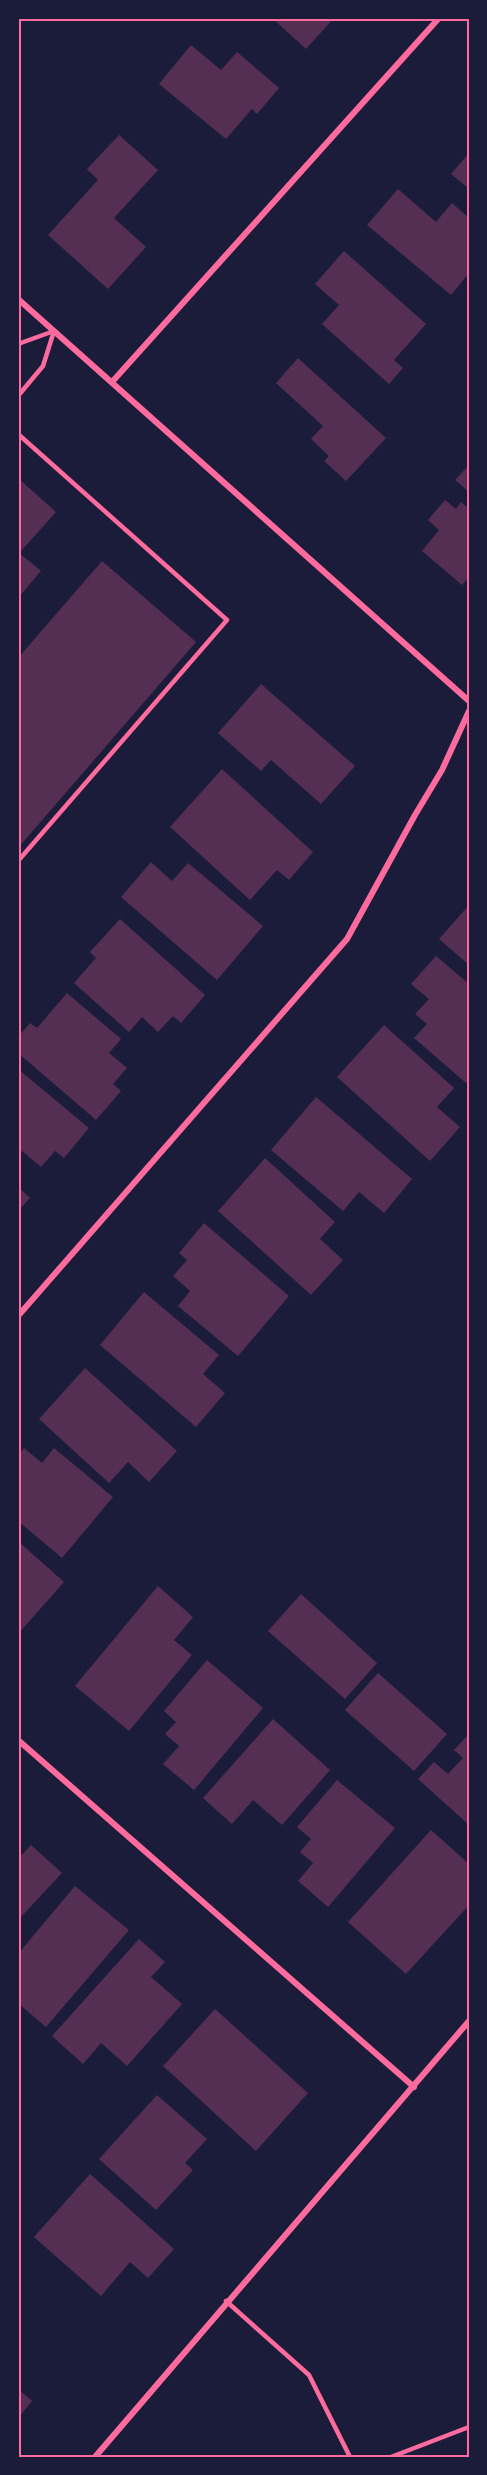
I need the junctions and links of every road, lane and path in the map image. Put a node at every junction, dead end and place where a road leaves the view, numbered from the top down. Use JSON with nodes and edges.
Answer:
{"nodes":[{"id":1,"x":439,"y":18,"type":"edge"},
{"id":2,"x":18,"y":299,"type":"edge"},
{"id":3,"x":54,"y":331,"type":"junction"},
{"id":4,"x":18,"y":344,"type":"edge"},
{"id":5,"x":112,"y":382,"type":"junction"},
{"id":6,"x":18,"y":396,"type":"edge"},
{"id":7,"x":18,"y":434,"type":"edge"},
{"id":8,"x":469,"y":700,"type":"edge"},
{"id":9,"x":469,"y":711,"type":"edge"},
{"id":10,"x":18,"y":861,"type":"edge"},
{"id":11,"x":18,"y":1316,"type":"edge"},
{"id":12,"x":18,"y":1740,"type":"edge"},
{"id":13,"x":469,"y":2021,"type":"edge"},
{"id":14,"x":414,"y":2087,"type":"junction"},
{"id":15,"x":226,"y":2301,"type":"junction"},
{"id":16,"x":469,"y":2427,"type":"edge"},
{"id":17,"x":95,"y":2457,"type":"edge"},
{"id":18,"x":350,"y":2457,"type":"edge"},
{"id":19,"x":391,"y":2457,"type":"edge"}],
"edges":[{"from":1,"to":5,"type":"street"},
{"from":2,"to":3,"type":"street"},
{"from":3,"to":4,"type":"lane"},
{"from":3,"to":5,"type":"street"},
{"from":3,"to":6,"type":"lane"},
{"from":5,"to":8,"type":"street"},
{"from":7,"to":10,"type":"lane"},
{"from":9,"to":11,"type":"street"},
{"from":12,"to":14,"type":"street"},
{"from":13,"to":14,"type":"street"},
{"from":14,"to":15,"type":"street"},
{"from":15,"to":17,"type":"street"},
{"from":15,"to":18,"type":"lane"},
{"from":16,"to":19,"type":"lane"}]}
